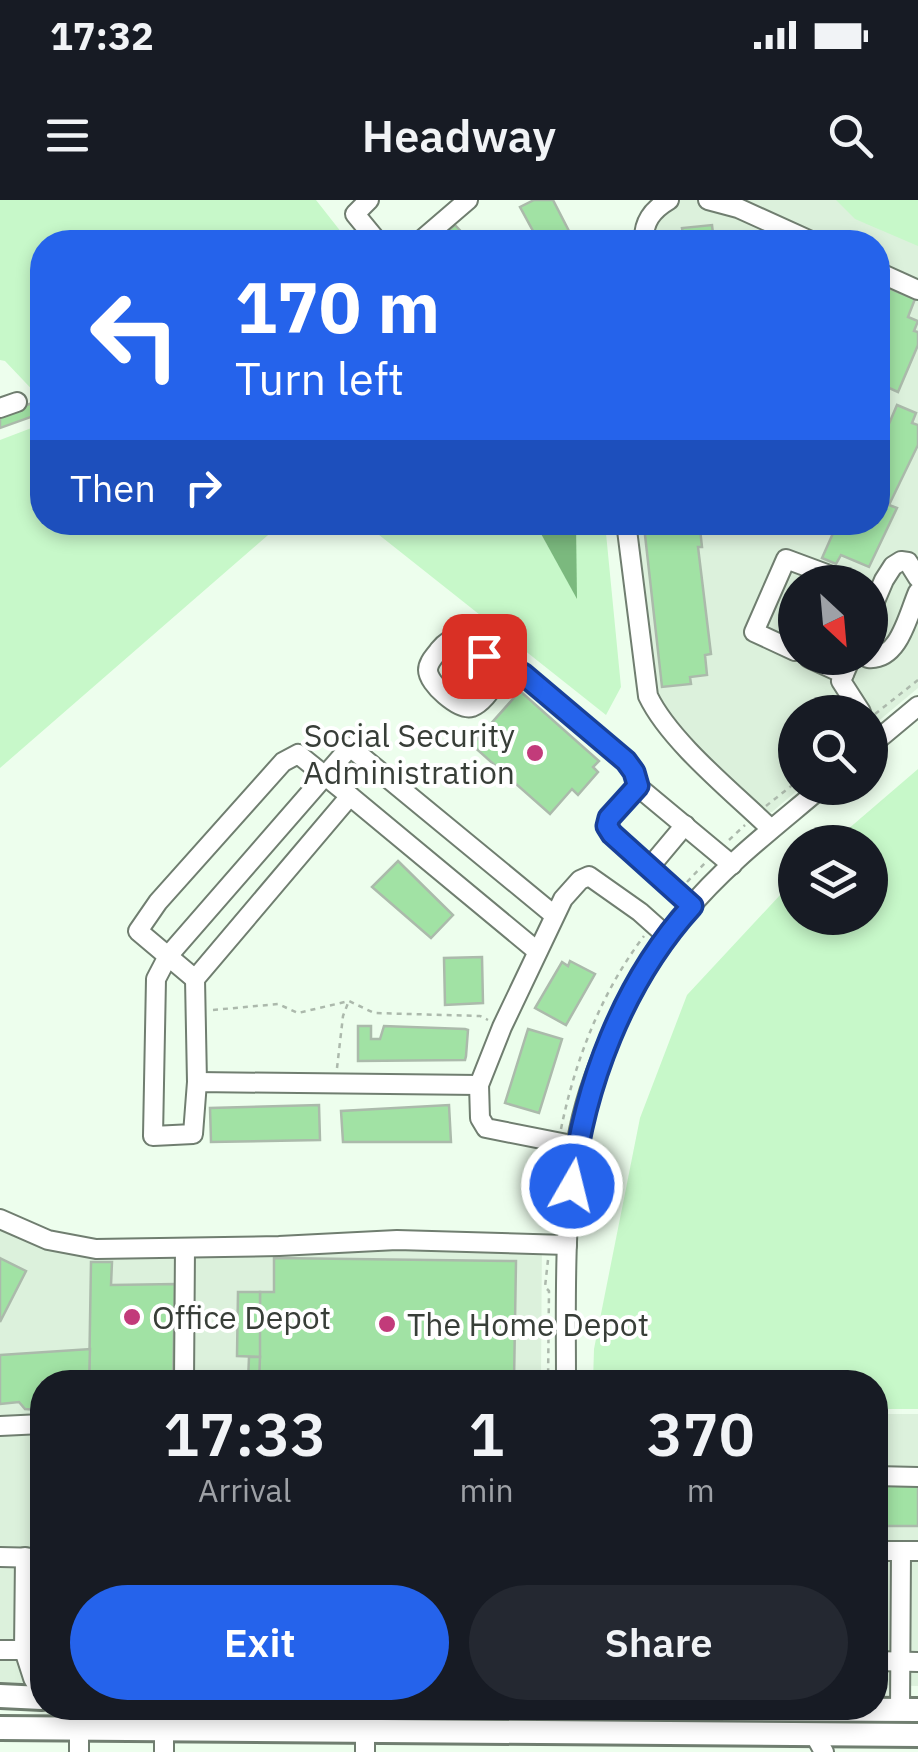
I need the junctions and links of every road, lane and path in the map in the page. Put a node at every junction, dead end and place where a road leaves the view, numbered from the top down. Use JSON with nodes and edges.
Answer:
{"nodes":[{"id":1,"x":369,"y":200,"type":"edge"},
{"id":2,"x":468,"y":200,"type":"edge"},
{"id":3,"x":669,"y":200,"type":"edge"},
{"id":4,"x":708,"y":200,"type":"edge"},
{"id":5,"x":368,"y":230,"type":"edge"},
{"id":6,"x":433,"y":230,"type":"edge"},
{"id":7,"x":646,"y":230,"type":"edge"},
{"id":8,"x":787,"y":230,"type":"edge"},
{"id":9,"x":890,"y":277,"type":"edge"},
{"id":10,"x":918,"y":290,"type":"edge"},
{"id":11,"x":628,"y":535,"type":"edge"},
{"id":12,"x":888,"y":573,"type":"edge"},
{"id":13,"x":778,"y":577,"type":"edge"},
{"id":14,"x":918,"y":578,"type":"edge"},
{"id":15,"x":918,"y":592,"type":"edge"},
{"id":16,"x":778,"y":643,"type":"edge"},
{"id":17,"x":888,"y":653,"type":"edge"},
{"id":18,"x":504,"y":672,"type":"dead end"},
{"id":19,"x":918,"y":680,"type":"edge"},
{"id":20,"x":918,"y":706,"type":"edge"},
{"id":21,"x":888,"y":714,"type":"edge"},
{"id":22,"x":888,"y":723,"type":"edge"},
{"id":23,"x":325,"y":775,"type":"junction"},
{"id":24,"x":638,"y":786,"type":"junction"},
{"id":25,"x":350,"y":796,"type":"junction"},
{"id":26,"x":801,"y":805,"type":"edge"},
{"id":27,"x":685,"y":825,"type":"junction"},
{"id":28,"x":771,"y":830,"type":"junction"},
{"id":29,"x":732,"y":865,"type":"junction"},
{"id":30,"x":649,"y":868,"type":"junction"},
{"id":31,"x":692,"y":906,"type":"junction"},
{"id":32,"x":554,"y":915,"type":"junction"},
{"id":33,"x":668,"y":937,"type":"junction"},
{"id":34,"x":537,"y":950,"type":"junction"},
{"id":35,"x":168,"y":956,"type":"junction"},
{"id":36,"x":195,"y":980,"type":"junction"},
{"id":37,"x":349,"y":1001,"type":"junction"},
{"id":38,"x":195,"y":1012,"type":"junction"},
{"id":39,"x":502,"y":1027,"type":"junction"},
{"id":40,"x":197,"y":1082,"type":"junction"},
{"id":41,"x":336,"y":1083,"type":"junction"},
{"id":42,"x":479,"y":1085,"type":"junction"},
{"id":43,"x":577,"y":1146,"type":"junction"},
{"id":44,"x":0,"y":1218,"type":"edge"},
{"id":45,"x":567,"y":1245,"type":"junction"},
{"id":46,"x":186,"y":1248,"type":"junction"},
{"id":47,"x":184,"y":1370,"type":"edge"},
{"id":48,"x":566,"y":1370,"type":"edge"},
{"id":49,"x":30,"y":1425,"type":"edge"},
{"id":50,"x":0,"y":1426,"type":"edge"},
{"id":51,"x":888,"y":1476,"type":"edge"},
{"id":52,"x":918,"y":1477,"type":"edge"},
{"id":53,"x":909,"y":1551,"type":"edge"},
{"id":54,"x":0,"y":1557,"type":"edge"},
{"id":55,"x":30,"y":1558,"type":"edge"},
{"id":56,"x":0,"y":1650,"type":"edge"},
{"id":57,"x":30,"y":1650,"type":"edge"},
{"id":58,"x":909,"y":1662,"type":"edge"},
{"id":59,"x":0,"y":1696,"type":"edge"},
{"id":60,"x":30,"y":1696,"type":"edge"},
{"id":61,"x":909,"y":1710,"type":"edge"},
{"id":62,"x":567,"y":1725,"type":"edge"},
{"id":63,"x":0,"y":1728,"type":"edge"},
{"id":64,"x":79,"y":1728,"type":"junction"},
{"id":65,"x":164,"y":1729,"type":"edge"},
{"id":66,"x":621,"y":1733,"type":"junction"},
{"id":67,"x":365,"y":1741,"type":"edge"},
{"id":68,"x":398,"y":1741,"type":"edge"},
{"id":69,"x":910,"y":1741,"type":"edge"},
{"id":70,"x":737,"y":1743,"type":"edge"},
{"id":71,"x":819,"y":1743,"type":"edge"},
{"id":72,"x":850,"y":1743,"type":"edge"},
{"id":73,"x":79,"y":1752,"type":"edge"},
{"id":74,"x":602,"y":1752,"type":"edge"}],
"edges":[{"from":1,"to":5,"type":"street"},
{"from":2,"to":6,"type":"street"},
{"from":3,"to":7,"type":"street"},
{"from":4,"to":8,"type":"street"},
{"from":9,"to":10,"type":"street"},
{"from":11,"to":28,"type":"street"},
{"from":12,"to":14,"type":"street"},
{"from":13,"to":16,"type":"street"},
{"from":15,"to":17,"type":"street"},
{"from":18,"to":24,"type":"street"},
{"from":19,"to":21,"type":"path"},
{"from":20,"to":22,"type":"street"},
{"from":23,"to":25,"type":"street"},
{"from":23,"to":32,"type":"street"},
{"from":23,"to":35,"type":"street"},
{"from":23,"to":35,"type":"street"},
{"from":24,"to":27,"type":"street"},
{"from":24,"to":30,"type":"street"},
{"from":25,"to":34,"type":"street"},
{"from":25,"to":36,"type":"street"},
{"from":26,"to":28,"type":"street"},
{"from":27,"to":29,"type":"street"},
{"from":27,"to":30,"type":"street"},
{"from":28,"to":29,"type":"street"},
{"from":29,"to":31,"type":"street"},
{"from":30,"to":31,"type":"street"},
{"from":31,"to":33,"type":"street"},
{"from":32,"to":33,"type":"street"},
{"from":32,"to":34,"type":"street"},
{"from":33,"to":43,"type":"street"},
{"from":34,"to":39,"type":"street"},
{"from":35,"to":36,"type":"street"},
{"from":35,"to":40,"type":"street"},
{"from":36,"to":38,"type":"street"},
{"from":37,"to":38,"type":"path"},
{"from":37,"to":39,"type":"path"},
{"from":37,"to":41,"type":"path"},
{"from":38,"to":40,"type":"street"},
{"from":39,"to":42,"type":"street"},
{"from":40,"to":41,"type":"street"},
{"from":41,"to":42,"type":"street"},
{"from":42,"to":43,"type":"street"},
{"from":43,"to":45,"type":"street"},
{"from":44,"to":46,"type":"street"},
{"from":45,"to":46,"type":"street"},
{"from":45,"to":48,"type":"street"},
{"from":46,"to":47,"type":"street"},
{"from":49,"to":50,"type":"street"},
{"from":51,"to":52,"type":"street"},
{"from":53,"to":58,"type":"street"},
{"from":54,"to":55,"type":"street"},
{"from":56,"to":57,"type":"street"},
{"from":58,"to":61,"type":"street"},
{"from":59,"to":60,"type":"main road"},
{"from":62,"to":66,"type":"main road"},
{"from":62,"to":68,"type":"main road"},
{"from":63,"to":64,"type":"main road"},
{"from":64,"to":65,"type":"main road"},
{"from":64,"to":73,"type":"street"},
{"from":65,"to":67,"type":"main road"},
{"from":66,"to":70,"type":"main road"},
{"from":66,"to":74,"type":"main road"},
{"from":67,"to":68,"type":"main road"},
{"from":69,"to":72,"type":"main road"},
{"from":70,"to":71,"type":"main road"},
{"from":71,"to":72,"type":"main road"}]}
